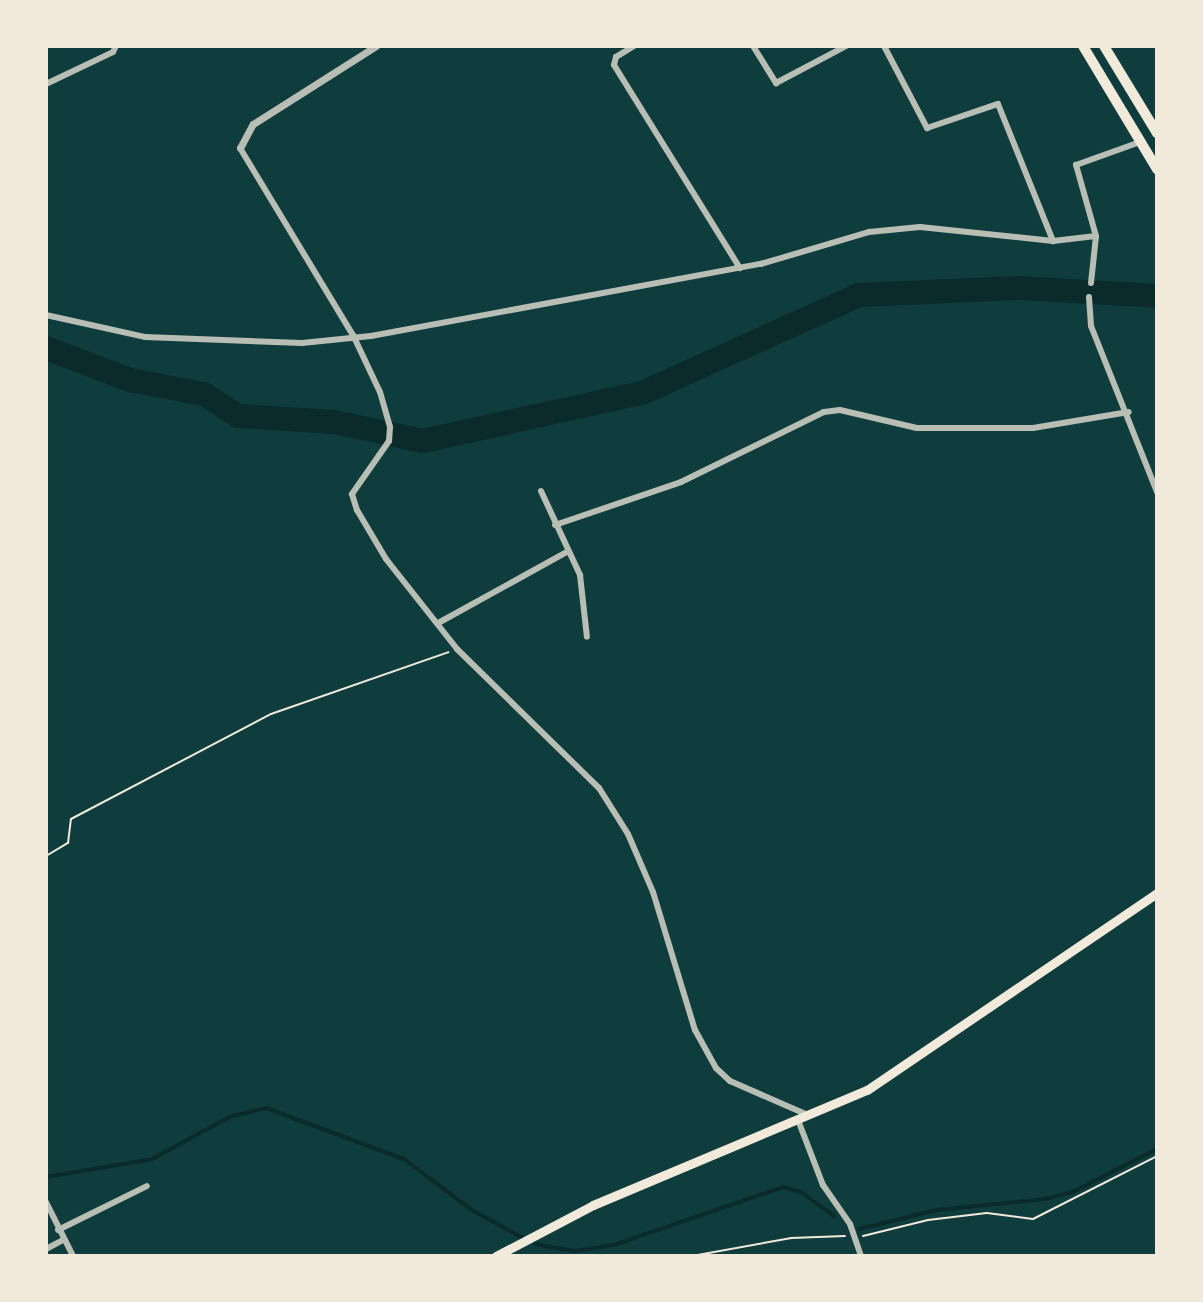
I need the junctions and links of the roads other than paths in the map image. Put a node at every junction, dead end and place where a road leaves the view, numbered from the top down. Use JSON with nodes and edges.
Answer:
{"nodes":[{"id":1,"x":116,"y":46,"type":"edge"},
{"id":2,"x":376,"y":46,"type":"edge"},
{"id":3,"x":634,"y":46,"type":"edge"},
{"id":4,"x":753,"y":46,"type":"edge"},
{"id":5,"x":846,"y":46,"type":"edge"},
{"id":6,"x":884,"y":46,"type":"edge"},
{"id":7,"x":1083,"y":46,"type":"edge"},
{"id":8,"x":1104,"y":46,"type":"edge"},
{"id":9,"x":46,"y":84,"type":"edge"},
{"id":10,"x":1157,"y":133,"type":"edge"},
{"id":11,"x":1140,"y":142,"type":"junction"},
{"id":12,"x":240,"y":148,"type":"joint"},
{"id":13,"x":1157,"y":169,"type":"edge"},
{"id":14,"x":1096,"y":236,"type":"junction"},
{"id":15,"x":1053,"y":241,"type":"junction"},
{"id":16,"x":740,"y":268,"type":"junction"},
{"id":17,"x":1091,"y":283,"type":"dead end"},
{"id":18,"x":1089,"y":297,"type":"dead end"},
{"id":19,"x":46,"y":315,"type":"edge"},
{"id":20,"x":353,"y":335,"type":"junction"},
{"id":21,"x":1129,"y":412,"type":"junction"},
{"id":22,"x":541,"y":491,"type":"dead end"},
{"id":23,"x":1157,"y":492,"type":"edge"},
{"id":24,"x":555,"y":525,"type":"junction"},
{"id":25,"x":567,"y":552,"type":"junction"},
{"id":26,"x":440,"y":622,"type":"junction"},
{"id":27,"x":587,"y":637,"type":"dead end"},
{"id":28,"x":1157,"y":893,"type":"edge"},
{"id":29,"x":803,"y":1118,"type":"junction"},
{"id":30,"x":147,"y":1186,"type":"dead end"},
{"id":31,"x":46,"y":1202,"type":"edge"},
{"id":32,"x":58,"y":1230,"type":"junction"},
{"id":33,"x":63,"y":1240,"type":"junction"},
{"id":34,"x":46,"y":1249,"type":"edge"},
{"id":35,"x":73,"y":1256,"type":"edge"},
{"id":36,"x":496,"y":1256,"type":"edge"},
{"id":37,"x":861,"y":1256,"type":"edge"}],
"edges":[{"from":1,"to":9,"type":"street"},
{"from":2,"to":12,"type":"street"},
{"from":3,"to":16,"type":"street"},
{"from":4,"to":5,"type":"street"},
{"from":6,"to":15,"type":"street"},
{"from":7,"to":11,"type":"highway"},
{"from":8,"to":10,"type":"highway"},
{"from":11,"to":13,"type":"highway"},
{"from":11,"to":14,"type":"street"},
{"from":12,"to":20,"type":"street"},
{"from":14,"to":15,"type":"street"},
{"from":14,"to":17,"type":"street"},
{"from":15,"to":16,"type":"street"},
{"from":16,"to":20,"type":"street"},
{"from":18,"to":21,"type":"street"},
{"from":19,"to":20,"type":"street"},
{"from":20,"to":26,"type":"street"},
{"from":21,"to":23,"type":"street"},
{"from":21,"to":24,"type":"street"},
{"from":22,"to":24,"type":"street"},
{"from":24,"to":25,"type":"street"},
{"from":25,"to":26,"type":"street"},
{"from":25,"to":27,"type":"street"},
{"from":26,"to":29,"type":"street"},
{"from":28,"to":29,"type":"main road"},
{"from":29,"to":36,"type":"main road"},
{"from":29,"to":37,"type":"street"},
{"from":30,"to":32,"type":"street"},
{"from":31,"to":32,"type":"street"},
{"from":32,"to":33,"type":"street"},
{"from":33,"to":34,"type":"street"},
{"from":33,"to":35,"type":"street"}]}
